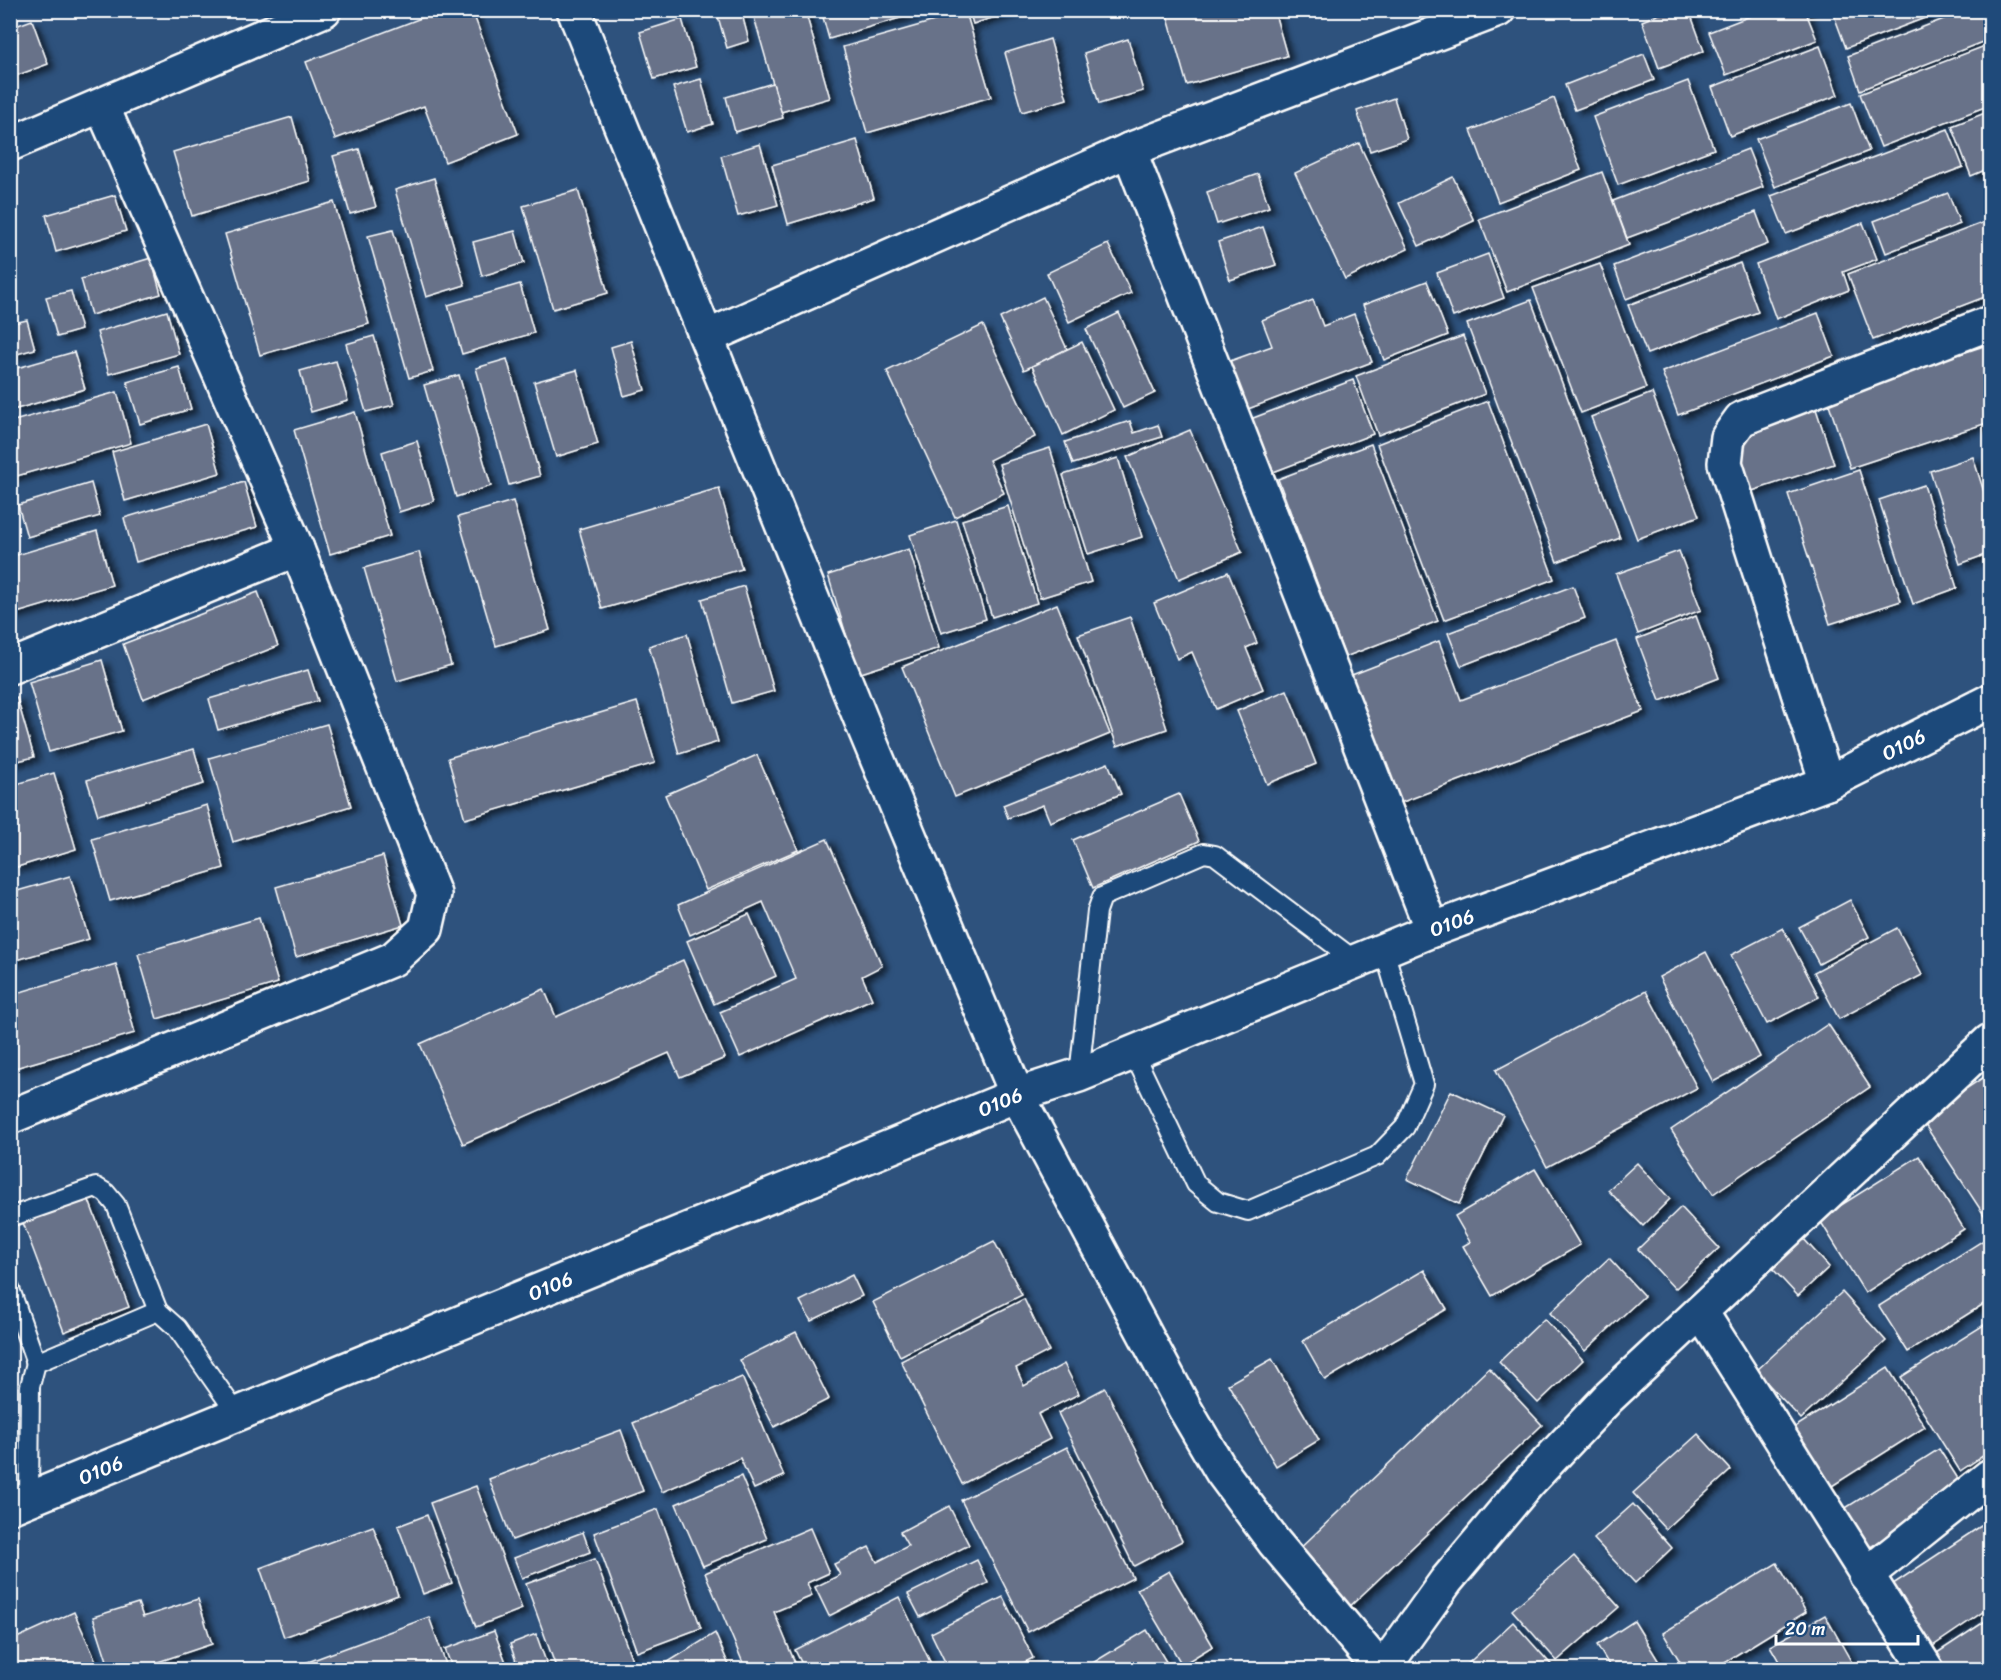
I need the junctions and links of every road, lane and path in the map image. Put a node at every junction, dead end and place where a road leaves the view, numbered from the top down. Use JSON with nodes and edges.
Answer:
{"nodes":[{"id":1,"x":324,"y":10,"type":"edge"},
{"id":2,"x":574,"y":10,"type":"edge"},
{"id":3,"x":1497,"y":10,"type":"edge"},
{"id":4,"x":102,"y":106,"type":"junction"},
{"id":5,"x":10,"y":144,"type":"edge"},
{"id":6,"x":1130,"y":150,"type":"junction"},
{"id":7,"x":1990,"y":324,"type":"edge"},
{"id":8,"x":707,"y":337,"type":"junction"},
{"id":9,"x":297,"y":549,"type":"junction"},
{"id":10,"x":10,"y":667,"type":"edge"},
{"id":11,"x":1989,"y":704,"type":"edge"},
{"id":12,"x":1827,"y":783,"type":"junction"},
{"id":13,"x":1432,"y":930,"type":"junction"},
{"id":14,"x":1370,"y":956,"type":"junction"},
{"id":15,"x":1990,"y":1041,"type":"edge"},
{"id":16,"x":1133,"y":1052,"type":"junction"},
{"id":17,"x":1079,"y":1075,"type":"junction"},
{"id":18,"x":1017,"y":1095,"type":"junction"},
{"id":19,"x":10,"y":1117,"type":"edge"},
{"id":20,"x":10,"y":1217,"type":"edge"},
{"id":21,"x":10,"y":1289,"type":"edge"},
{"id":22,"x":158,"y":1311,"type":"junction"},
{"id":23,"x":1701,"y":1312,"type":"junction"},
{"id":24,"x":36,"y":1363,"type":"junction"},
{"id":25,"x":237,"y":1414,"type":"junction"},
{"id":26,"x":1990,"y":1476,"type":"edge"},
{"id":27,"x":20,"y":1503,"type":"edge"},
{"id":28,"x":1866,"y":1575,"type":"junction"},
{"id":29,"x":1381,"y":1670,"type":"edge"},
{"id":30,"x":1927,"y":1670,"type":"edge"}],
"edges":[{"from":1,"to":4,"type":"street"},
{"from":2,"to":8,"type":"street"},
{"from":3,"to":6,"type":"street"},
{"from":4,"to":5,"type":"street"},
{"from":4,"to":9,"type":"street"},
{"from":6,"to":8,"type":"street"},
{"from":6,"to":13,"type":"street"},
{"from":7,"to":12,"type":"street"},
{"from":8,"to":18,"type":"street"},
{"from":9,"to":10,"type":"street"},
{"from":9,"to":19,"type":"street"},
{"from":11,"to":12,"type":"street","name":"O106"},
{"from":12,"to":13,"type":"street","name":"O106"},
{"from":13,"to":14,"type":"street","name":"O106"},
{"from":14,"to":16,"type":"street","name":"O106"},
{"from":14,"to":16,"type":"lane"},
{"from":14,"to":17,"type":"lane"},
{"from":15,"to":23,"type":"street"},
{"from":16,"to":17,"type":"street","name":"O106"},
{"from":17,"to":18,"type":"street","name":"O106"},
{"from":18,"to":25,"type":"street","name":"O106"},
{"from":18,"to":29,"type":"street"},
{"from":20,"to":22,"type":"lane"},
{"from":21,"to":24,"type":"lane"},
{"from":22,"to":24,"type":"lane"},
{"from":22,"to":25,"type":"lane"},
{"from":23,"to":28,"type":"street"},
{"from":23,"to":29,"type":"street"},
{"from":24,"to":27,"type":"lane"},
{"from":25,"to":27,"type":"street","name":"O106"},
{"from":26,"to":28,"type":"street"},
{"from":28,"to":30,"type":"street"}]}
